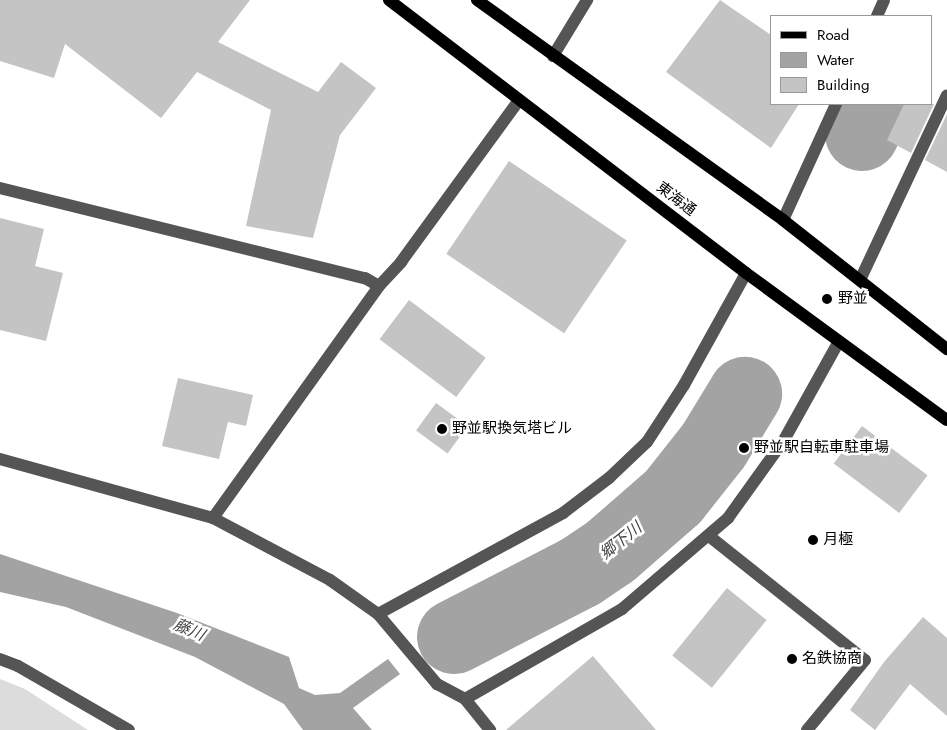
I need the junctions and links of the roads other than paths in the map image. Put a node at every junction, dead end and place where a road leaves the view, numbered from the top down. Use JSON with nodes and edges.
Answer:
{"nodes":[{"id":1,"x":389,"y":0,"type":"edge"},
{"id":2,"x":478,"y":0,"type":"edge"},
{"id":3,"x":587,"y":0,"type":"edge"},
{"id":4,"x":884,"y":0,"type":"edge"},
{"id":5,"x":877,"y":15,"type":"edge"},
{"id":6,"x":553,"y":56,"type":"junction"},
{"id":7,"x":947,"y":95,"type":"edge"},
{"id":8,"x":519,"y":100,"type":"junction"},
{"id":9,"x":836,"y":105,"type":"edge"},
{"id":10,"x":0,"y":188,"type":"edge"},
{"id":11,"x":782,"y":220,"type":"junction"},
{"id":12,"x":746,"y":273,"type":"junction"},
{"id":13,"x":860,"y":280,"type":"junction"},
{"id":14,"x":379,"y":286,"type":"junction"},
{"id":15,"x":839,"y":341,"type":"junction"},
{"id":16,"x":947,"y":349,"type":"edge"},
{"id":17,"x":947,"y":420,"type":"edge"},
{"id":18,"x":0,"y":459,"type":"edge"},
{"id":19,"x":213,"y":518,"type":"junction"},
{"id":20,"x":709,"y":536,"type":"junction"},
{"id":21,"x":378,"y":614,"type":"junction"},
{"id":22,"x":0,"y":659,"type":"edge"},
{"id":23,"x":465,"y":699,"type":"junction"},
{"id":24,"x":129,"y":730,"type":"edge"},
{"id":25,"x":490,"y":730,"type":"edge"},
{"id":26,"x":807,"y":730,"type":"edge"}],
"edges":[{"from":1,"to":8,"type":"main road","name":"東海通"},
{"from":2,"to":6,"type":"main road"},
{"from":3,"to":6,"type":"street"},
{"from":4,"to":5,"type":"street"},
{"from":6,"to":11,"type":"main road"},
{"from":7,"to":13,"type":"street"},
{"from":8,"to":12,"type":"main road","name":"東海通"},
{"from":8,"to":14,"type":"street"},
{"from":9,"to":11,"type":"street"},
{"from":10,"to":14,"type":"street"},
{"from":11,"to":13,"type":"main road"},
{"from":12,"to":15,"type":"main road","name":"東海通"},
{"from":12,"to":21,"type":"street"},
{"from":13,"to":16,"type":"main road"},
{"from":14,"to":19,"type":"street"},
{"from":15,"to":17,"type":"main road","name":"東海通"},
{"from":15,"to":20,"type":"street"},
{"from":18,"to":19,"type":"street"},
{"from":19,"to":21,"type":"street"},
{"from":20,"to":23,"type":"street"},
{"from":20,"to":26,"type":"street"},
{"from":21,"to":23,"type":"street"},
{"from":22,"to":24,"type":"street"},
{"from":23,"to":25,"type":"street"}]}
